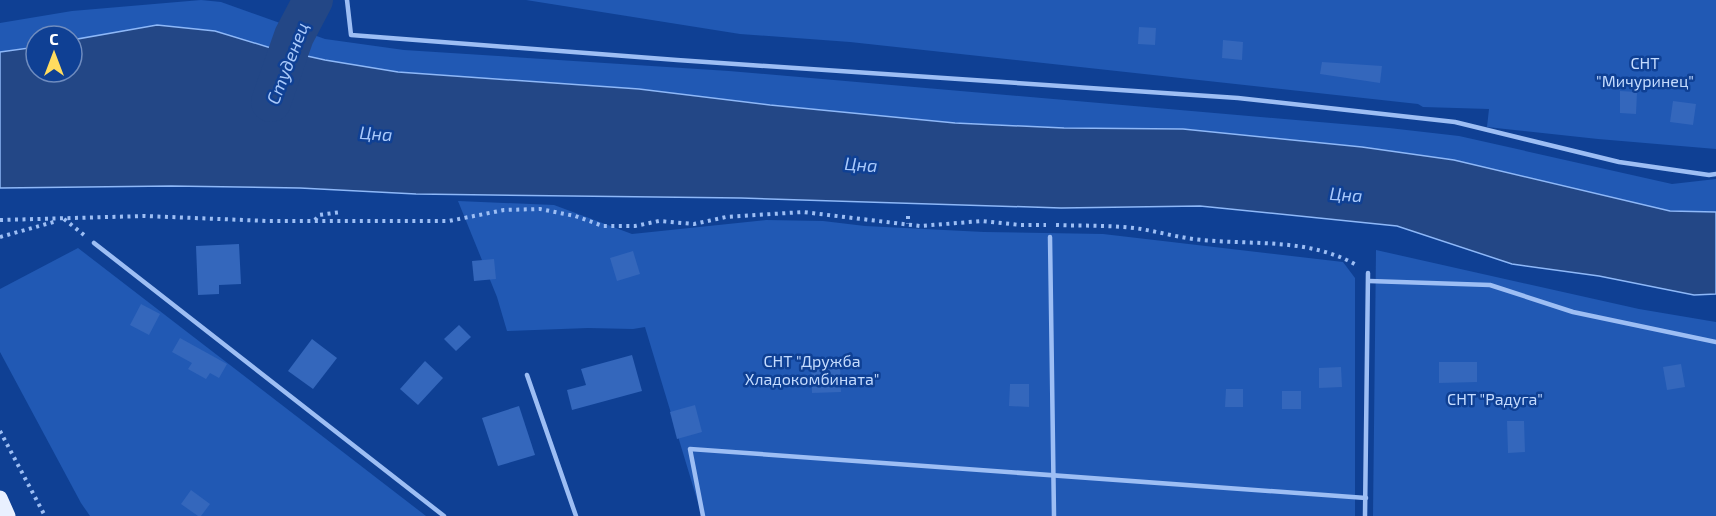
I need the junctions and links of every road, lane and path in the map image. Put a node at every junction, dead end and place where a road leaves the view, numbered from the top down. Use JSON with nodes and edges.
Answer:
{"nodes":[{"id":1,"x":347,"y":0,"type":"edge"},
{"id":2,"x":1716,"y":174,"type":"edge"},
{"id":3,"x":341,"y":212,"type":"dead end"},
{"id":4,"x":908,"y":216,"type":"dead end"},
{"id":5,"x":65,"y":219,"type":"junction"},
{"id":6,"x":0,"y":220,"type":"edge"},
{"id":7,"x":314,"y":220,"type":"junction"},
{"id":8,"x":908,"y":224,"type":"junction"},
{"id":9,"x":0,"y":237,"type":"edge"},
{"id":10,"x":1050,"y":237,"type":"dead end"},
{"id":11,"x":94,"y":243,"type":"joint"},
{"id":12,"x":1368,"y":273,"type":"joint"},
{"id":13,"x":1369,"y":281,"type":"junction"},
{"id":14,"x":1716,"y":342,"type":"edge"},
{"id":15,"x":527,"y":375,"type":"dead end"},
{"id":16,"x":0,"y":431,"type":"edge"},
{"id":17,"x":1055,"y":475,"type":"junction"},
{"id":18,"x":0,"y":498,"type":"edge"},
{"id":19,"x":1366,"y":498,"type":"junction"},
{"id":20,"x":8,"y":516,"type":"edge"},
{"id":21,"x":45,"y":516,"type":"edge"},
{"id":22,"x":444,"y":516,"type":"edge"},
{"id":23,"x":576,"y":516,"type":"edge"},
{"id":24,"x":703,"y":516,"type":"edge"},
{"id":25,"x":1054,"y":516,"type":"edge"},
{"id":26,"x":1365,"y":516,"type":"edge"}],
"edges":[{"from":1,"to":2,"type":"lane"},
{"from":3,"to":7,"type":"path"},
{"from":4,"to":8,"type":"path"},
{"from":5,"to":6,"type":"path"},
{"from":5,"to":7,"type":"path"},
{"from":5,"to":9,"type":"path"},
{"from":5,"to":11,"type":"path"},
{"from":7,"to":8,"type":"path"},
{"from":8,"to":12,"type":"path"},
{"from":10,"to":17,"type":"lane"},
{"from":11,"to":22,"type":"lane"},
{"from":12,"to":13,"type":"lane"},
{"from":13,"to":14,"type":"lane"},
{"from":13,"to":19,"type":"lane"},
{"from":15,"to":23,"type":"lane"},
{"from":16,"to":21,"type":"path"},
{"from":17,"to":19,"type":"lane"},
{"from":17,"to":24,"type":"lane"},
{"from":17,"to":25,"type":"lane"},
{"from":18,"to":20,"type":"main road"},
{"from":19,"to":26,"type":"lane"}]}
